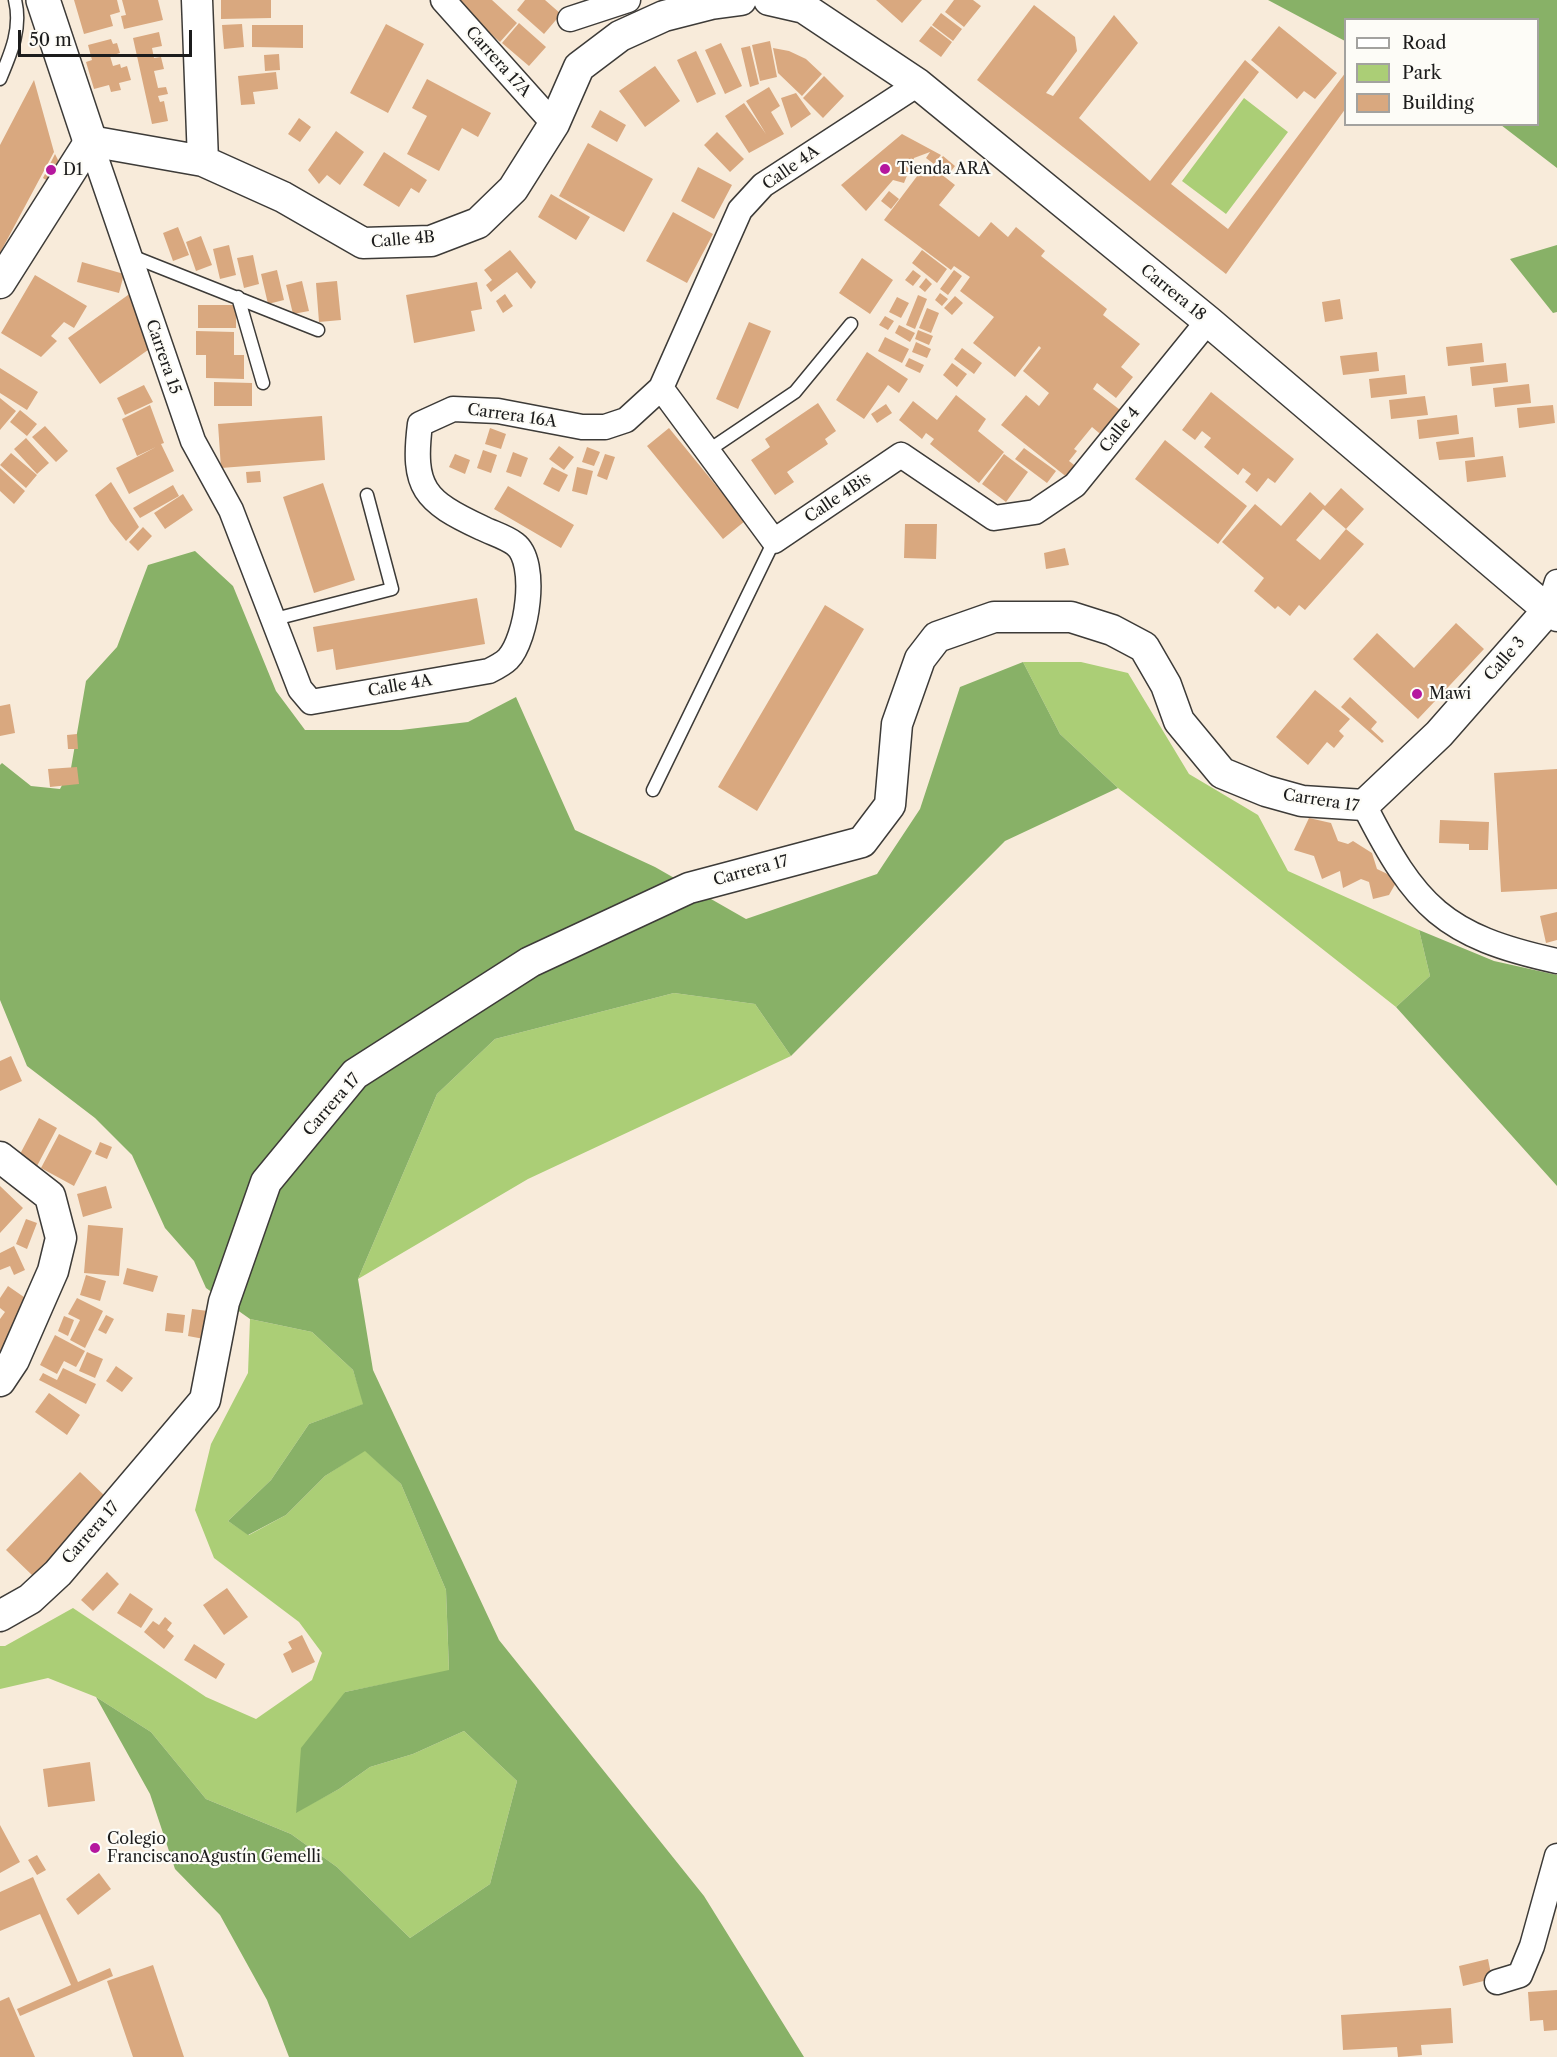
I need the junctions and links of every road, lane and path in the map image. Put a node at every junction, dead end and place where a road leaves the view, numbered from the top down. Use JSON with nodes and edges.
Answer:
{"nodes":[{"id":1,"x":15,"y":0,"type":"edge"},
{"id":2,"x":43,"y":0,"type":"edge"},
{"id":3,"x":197,"y":0,"type":"edge"},
{"id":4,"x":443,"y":0,"type":"edge"},
{"id":5,"x":628,"y":0,"type":"edge"},
{"id":6,"x":741,"y":0,"type":"edge"},
{"id":7,"x":769,"y":0,"type":"edge"},
{"id":8,"x":663,"y":16,"type":"junction"},
{"id":9,"x":570,"y":19,"type":"dead end"},
{"id":10,"x":0,"y":79,"type":"edge"},
{"id":11,"x":918,"y":84,"type":"junction"},
{"id":12,"x":554,"y":124,"type":"junction"},
{"id":13,"x":90,"y":141,"type":"junction"},
{"id":14,"x":203,"y":161,"type":"junction"},
{"id":15,"x":127,"y":254,"type":"junction"},
{"id":16,"x":0,"y":283,"type":"edge"},
{"id":17,"x":238,"y":297,"type":"junction"},
{"id":18,"x":1208,"y":321,"type":"junction"},
{"id":19,"x":850,"y":324,"type":"dead end"},
{"id":20,"x":318,"y":330,"type":"dead end"},
{"id":21,"x":263,"y":383,"type":"dead end"},
{"id":22,"x":662,"y":388,"type":"junction"},
{"id":23,"x":709,"y":450,"type":"junction"},
{"id":24,"x":901,"y":455,"type":"joint"},
{"id":25,"x":367,"y":495,"type":"dead end"},
{"id":26,"x":774,"y":542,"type":"junction"},
{"id":27,"x":1557,"y":582,"type":"edge"},
{"id":28,"x":1552,"y":614,"type":"edge"},
{"id":29,"x":275,"y":619,"type":"junction"},
{"id":30,"x":489,"y":671,"type":"joint"},
{"id":31,"x":311,"y":702,"type":"joint"},
{"id":32,"x":652,"y":790,"type":"dead end"},
{"id":33,"x":1364,"y":805,"type":"junction"},
{"id":34,"x":1557,"y":961,"type":"edge"},
{"id":35,"x":0,"y":1157,"type":"edge"},
{"id":36,"x":0,"y":1381,"type":"edge"},
{"id":37,"x":0,"y":1616,"type":"edge"},
{"id":38,"x":1557,"y":1856,"type":"edge"},
{"id":39,"x":1497,"y":1982,"type":"dead end"}],
"edges":[{"from":1,"to":10,"type":"lane"},
{"from":2,"to":13,"type":"main road","name":"Carrera 15"},
{"from":3,"to":14,"type":"street"},
{"from":4,"to":12,"type":"street","name":"Carrera 17A"},
{"from":5,"to":8,"type":"street"},
{"from":5,"to":9,"type":"street"},
{"from":6,"to":8,"type":"street","name":"Calle 4B"},
{"from":7,"to":11,"type":"street","name":"Carrera 18"},
{"from":8,"to":12,"type":"street","name":"Calle 4B"},
{"from":11,"to":18,"type":"street","name":"Carrera 18"},
{"from":11,"to":22,"type":"street","name":"Calle 4A"},
{"from":12,"to":14,"type":"street","name":"Calle 4B"},
{"from":13,"to":14,"type":"street","name":"Calle 4B"},
{"from":13,"to":15,"type":"street","name":"Carrera 15"},
{"from":13,"to":16,"type":"street"},
{"from":15,"to":17,"type":"lane"},
{"from":15,"to":29,"type":"street","name":"Carrera 15"},
{"from":17,"to":20,"type":"lane"},
{"from":17,"to":21,"type":"lane"},
{"from":18,"to":24,"type":"street","name":"Calle 4"},
{"from":18,"to":28,"type":"street","name":"Carrera 18"},
{"from":19,"to":23,"type":"lane"},
{"from":22,"to":23,"type":"street"},
{"from":22,"to":30,"type":"street","name":"Carrera 16A"},
{"from":23,"to":26,"type":"street"},
{"from":24,"to":26,"type":"street","name":"Calle 4Bis"},
{"from":25,"to":29,"type":"lane"},
{"from":26,"to":32,"type":"lane"},
{"from":27,"to":28,"type":"street","name":"Calle 3"},
{"from":28,"to":33,"type":"street","name":"Calle 3"},
{"from":29,"to":31,"type":"street","name":"Carrera 15"},
{"from":30,"to":31,"type":"street","name":"Calle 4A"},
{"from":33,"to":34,"type":"street","name":"Carrera 17"},
{"from":33,"to":37,"type":"street","name":"Carrera 17"},
{"from":35,"to":36,"type":"street"},
{"from":38,"to":39,"type":"street"}]}
